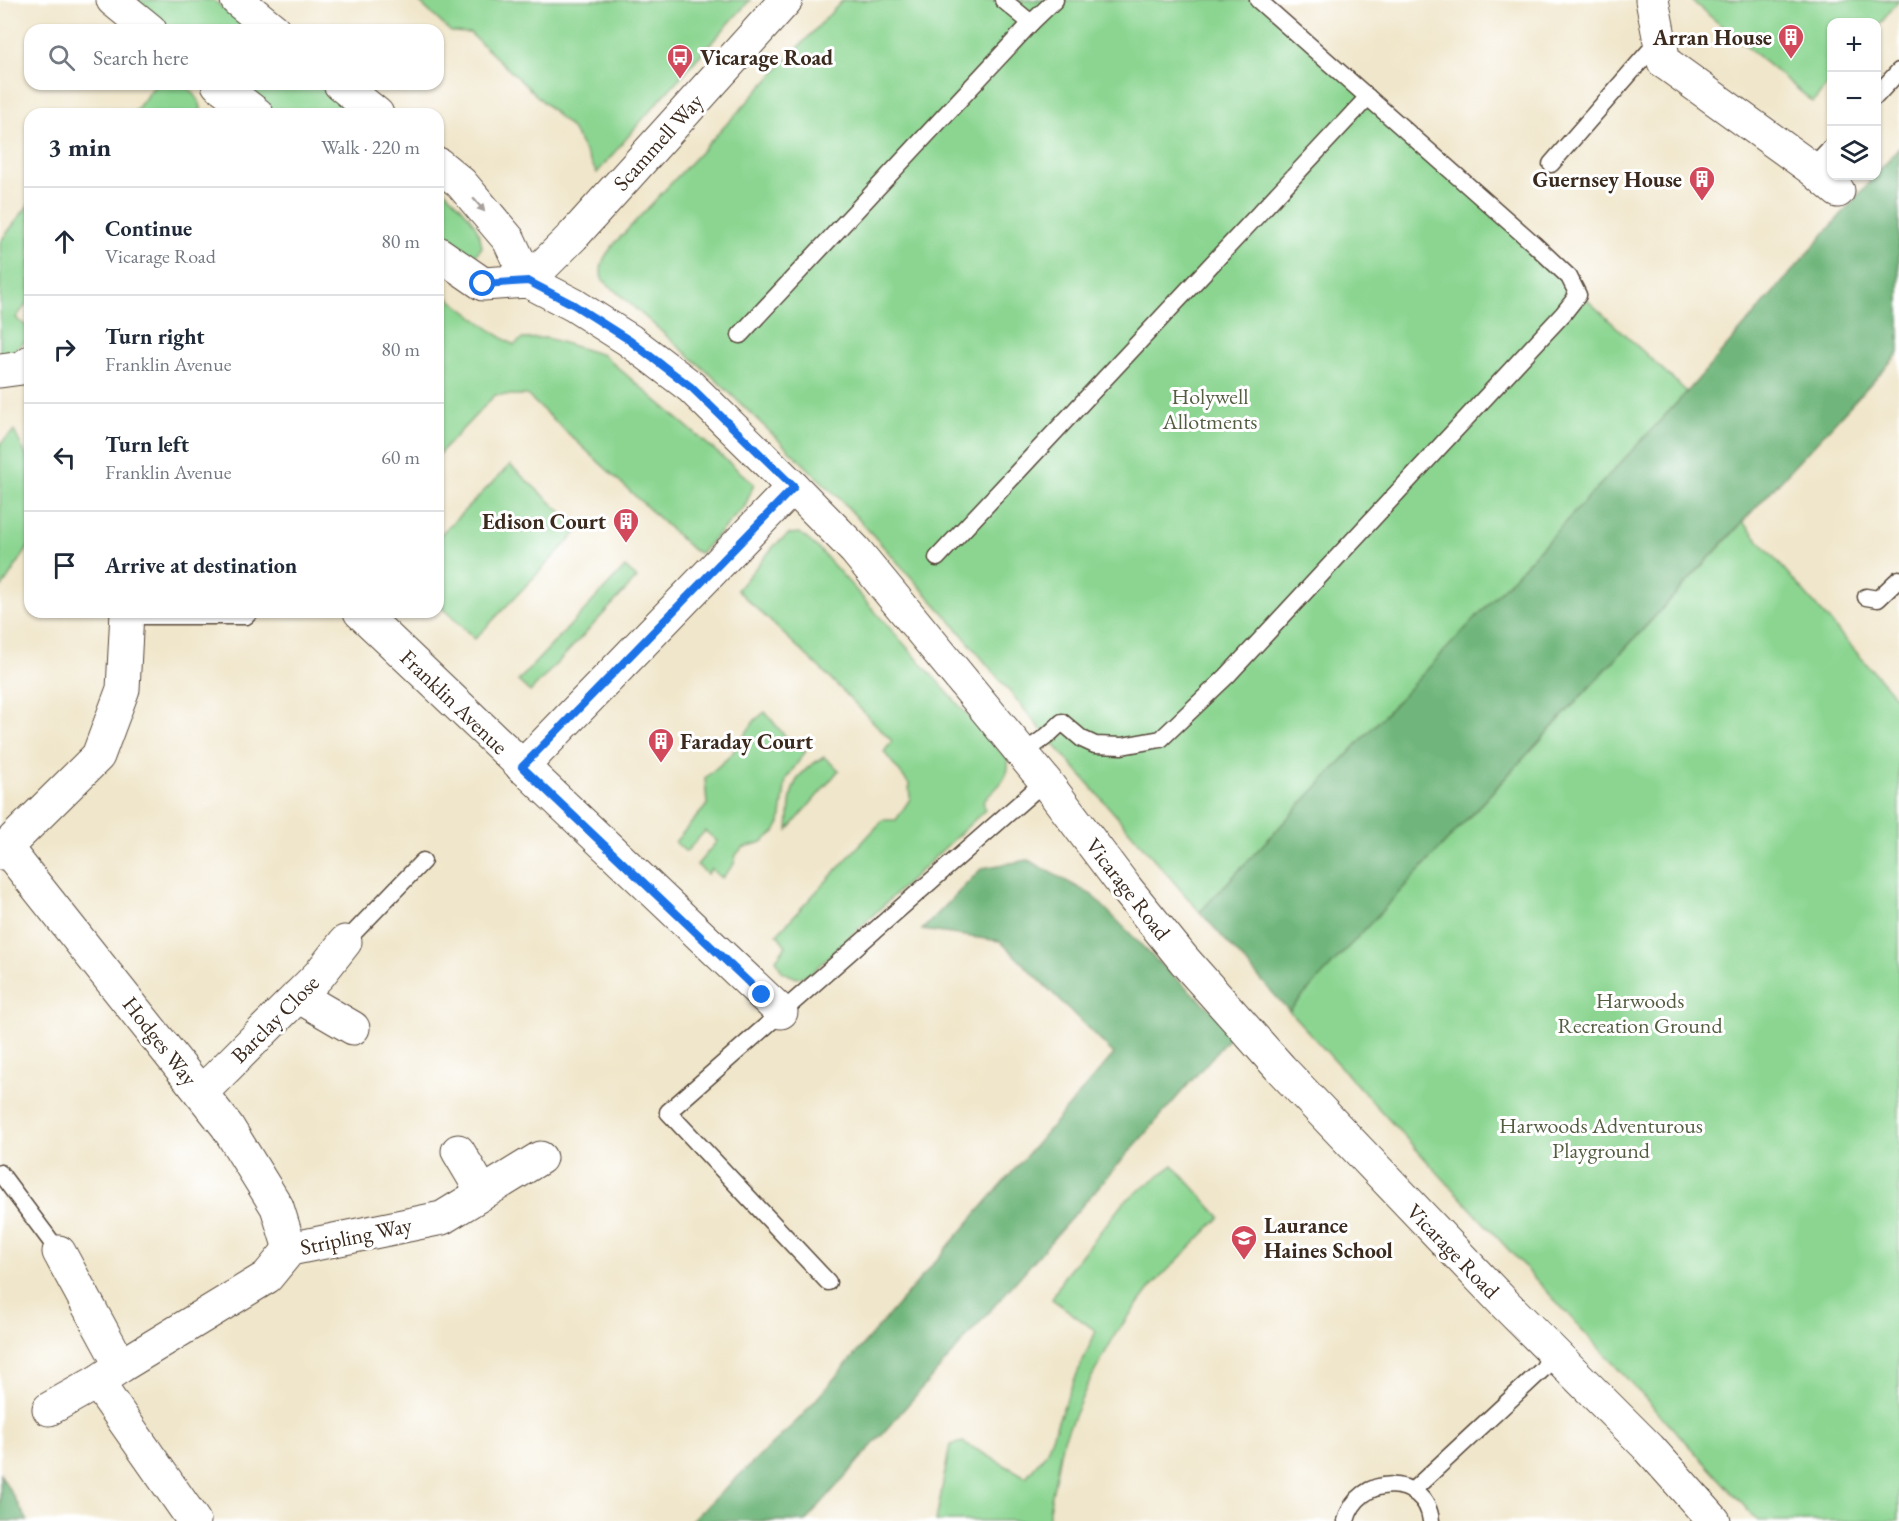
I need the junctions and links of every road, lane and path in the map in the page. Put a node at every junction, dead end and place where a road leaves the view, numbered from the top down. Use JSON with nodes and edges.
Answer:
{"nodes":[{"id":1,"x":113,"y":0,"type":"edge"},
{"id":2,"x":237,"y":0,"type":"edge"},
{"id":3,"x":786,"y":0,"type":"edge"},
{"id":4,"x":1003,"y":0,"type":"edge"},
{"id":5,"x":1054,"y":0,"type":"edge"},
{"id":6,"x":1258,"y":0,"type":"edge"},
{"id":7,"x":1652,"y":0,"type":"edge"},
{"id":8,"x":1031,"y":23,"type":"junction"},
{"id":9,"x":143,"y":24,"type":"edge"},
{"id":10,"x":267,"y":24,"type":"edge"},
{"id":11,"x":1660,"y":39,"type":"junction"},
{"id":12,"x":1899,"y":71,"type":"edge"},
{"id":13,"x":347,"y":90,"type":"edge"},
{"id":14,"x":1881,"y":91,"type":"edge"},
{"id":15,"x":1368,"y":97,"type":"junction"},
{"id":16,"x":370,"y":108,"type":"edge"},
{"id":17,"x":1821,"y":157,"type":"edge"},
{"id":18,"x":1551,"y":164,"type":"dead end"},
{"id":19,"x":444,"y":169,"type":"edge"},
{"id":20,"x":1838,"y":191,"type":"dead end"},
{"id":21,"x":444,"y":257,"type":"edge"},
{"id":22,"x":528,"y":281,"type":"junction"},
{"id":23,"x":740,"y":335,"type":"dead end"},
{"id":24,"x":794,"y":487,"type":"junction"},
{"id":25,"x":937,"y":558,"type":"dead end"},
{"id":26,"x":1899,"y":579,"type":"edge"},
{"id":27,"x":1866,"y":597,"type":"dead end"},
{"id":28,"x":128,"y":618,"type":"edge"},
{"id":29,"x":366,"y":618,"type":"edge"},
{"id":30,"x":1022,"y":754,"type":"junction"},
{"id":31,"x":522,"y":767,"type":"junction"},
{"id":32,"x":1045,"y":781,"type":"junction"},
{"id":33,"x":3,"y":850,"type":"edge"},
{"id":34,"x":423,"y":861,"type":"dead end"},
{"id":35,"x":345,"y":942,"type":"joint"},
{"id":36,"x":298,"y":996,"type":"junction"},
{"id":37,"x":781,"y":1012,"type":"junction"},
{"id":38,"x":353,"y":1028,"type":"dead end"},
{"id":39,"x":201,"y":1093,"type":"junction"},
{"id":40,"x":458,"y":1151,"type":"dead end"},
{"id":41,"x":540,"y":1158,"type":"dead end"},
{"id":42,"x":0,"y":1173,"type":"edge"},
{"id":43,"x":483,"y":1193,"type":"junction"},
{"id":44,"x":290,"y":1249,"type":"junction"},
{"id":45,"x":59,"y":1252,"type":"joint"},
{"id":46,"x":828,"y":1282,"type":"dead end"},
{"id":47,"x":1552,"y":1353,"type":"junction"},
{"id":48,"x":109,"y":1374,"type":"junction"},
{"id":49,"x":49,"y":1409,"type":"dead end"},
{"id":50,"x":1412,"y":1491,"type":"junction"},
{"id":51,"x":194,"y":1521,"type":"edge"},
{"id":52,"x":1346,"y":1521,"type":"edge"},
{"id":53,"x":1431,"y":1521,"type":"edge"},
{"id":54,"x":1714,"y":1521,"type":"edge"}],
"edges":[{"from":1,"to":9,"type":"street"},
{"from":2,"to":10,"type":"street"},
{"from":3,"to":22,"type":"street","name":"Scammell Way"},
{"from":4,"to":8,"type":"lane"},
{"from":5,"to":8,"type":"lane"},
{"from":6,"to":15,"type":"lane"},
{"from":7,"to":11,"type":"street"},
{"from":8,"to":23,"type":"lane"},
{"from":11,"to":17,"type":"street"},
{"from":11,"to":18,"type":"lane"},
{"from":12,"to":14,"type":"lane"},
{"from":13,"to":16,"type":"street"},
{"from":15,"to":25,"type":"lane"},
{"from":15,"to":30,"type":"lane"},
{"from":17,"to":20,"type":"street"},
{"from":19,"to":22,"type":"street","one_way":true},
{"from":21,"to":22,"type":"street"},
{"from":22,"to":24,"type":"street","name":"Vicarage Road"},
{"from":24,"to":30,"type":"street","name":"Vicarage Road"},
{"from":24,"to":31,"type":"street","name":"Franklin Avenue"},
{"from":26,"to":27,"type":"lane"},
{"from":28,"to":33,"type":"street"},
{"from":29,"to":31,"type":"street","name":"Franklin Avenue"},
{"from":30,"to":32,"type":"street","name":"Vicarage Road"},
{"from":31,"to":37,"type":"street","name":"Franklin Avenue"},
{"from":32,"to":37,"type":"lane"},
{"from":32,"to":47,"type":"street","name":"Vicarage Road"},
{"from":33,"to":39,"type":"street","name":"Hodges Way"},
{"from":34,"to":35,"type":"lane"},
{"from":35,"to":36,"type":"street","name":"Barclay Close"},
{"from":36,"to":38,"type":"street"},
{"from":36,"to":39,"type":"street","name":"Barclay Close"},
{"from":37,"to":46,"type":"lane"},
{"from":39,"to":44,"type":"street","name":"Hodges Way"},
{"from":40,"to":43,"type":"street"},
{"from":41,"to":43,"type":"street","name":"Stripling Way"},
{"from":42,"to":45,"type":"lane"},
{"from":43,"to":44,"type":"street","name":"Stripling Way"},
{"from":44,"to":48,"type":"street","name":"Stripling Way"},
{"from":45,"to":48,"type":"street"},
{"from":47,"to":50,"type":"lane"},
{"from":47,"to":54,"type":"street","name":"Vicarage Road"},
{"from":48,"to":49,"type":"street","name":"Stripling Way"},
{"from":48,"to":51,"type":"street"},
{"from":50,"to":52,"type":"lane"},
{"from":50,"to":53,"type":"lane"}]}
